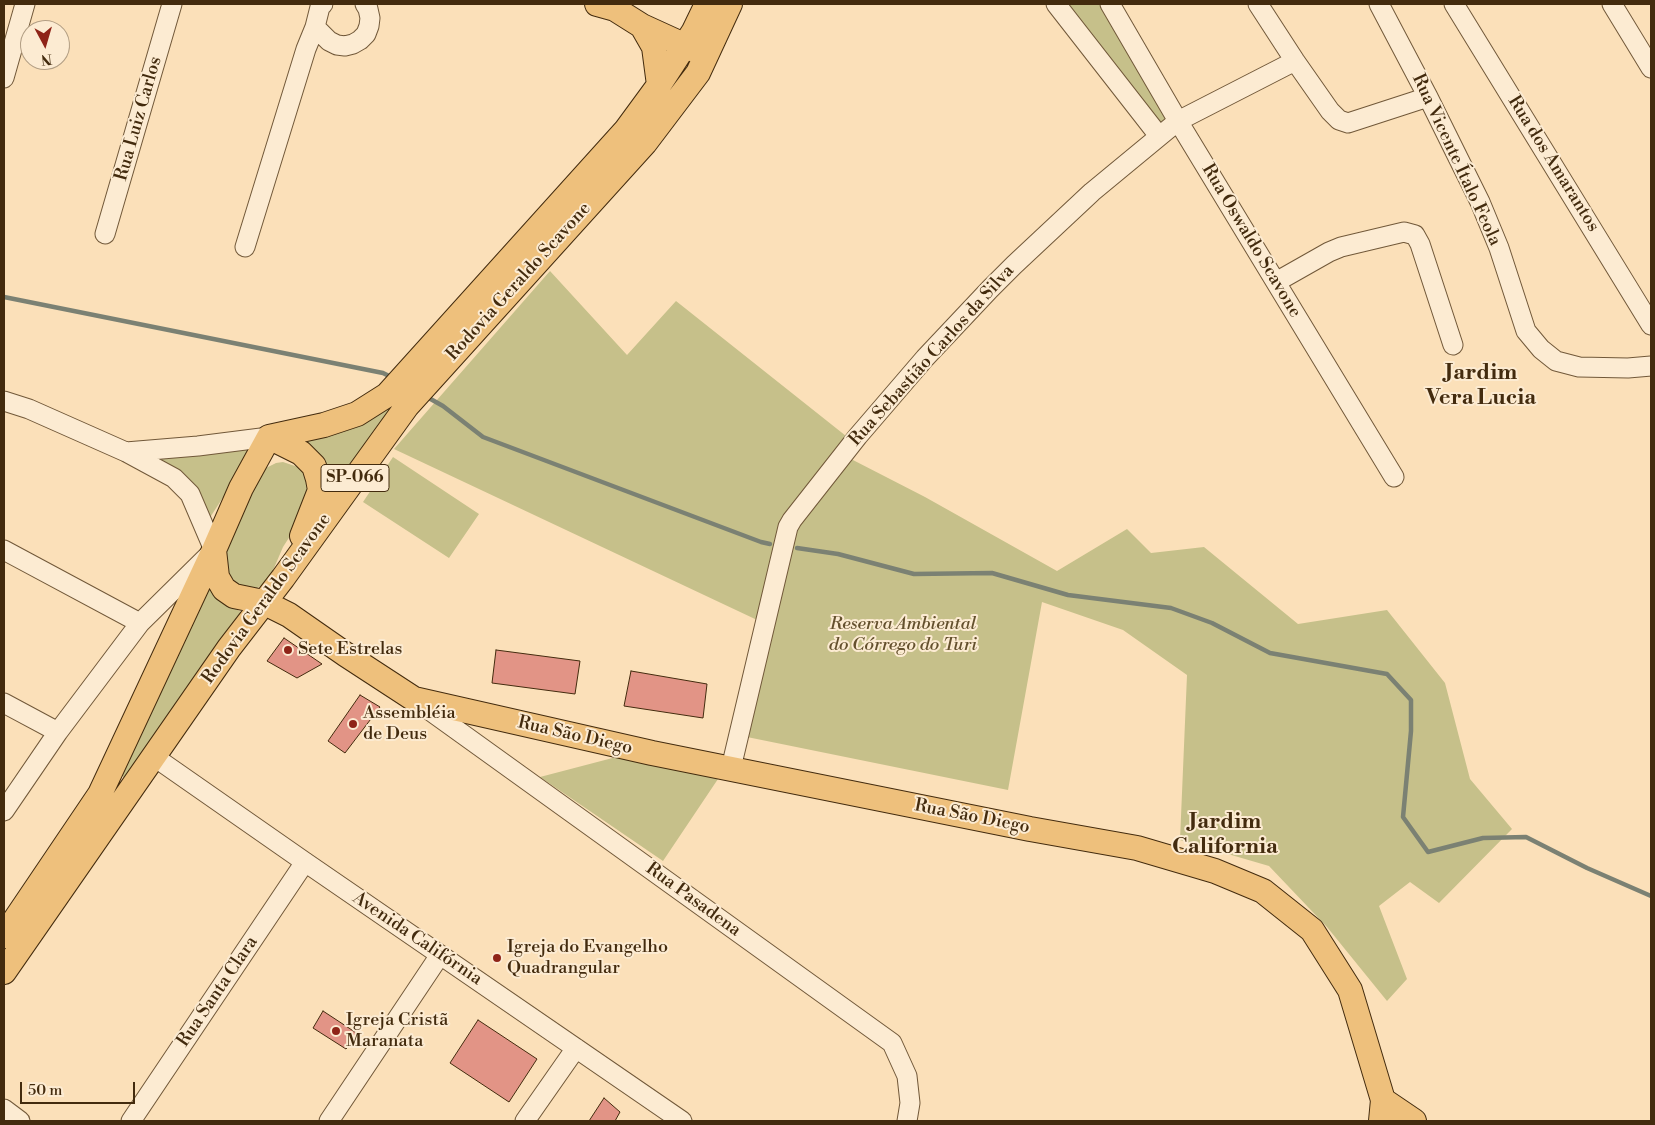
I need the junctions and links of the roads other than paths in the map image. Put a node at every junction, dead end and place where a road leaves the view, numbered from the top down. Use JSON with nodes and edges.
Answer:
{"nodes":[{"id":1,"x":25,"y":4,"type":"edge"},
{"id":2,"x":172,"y":4,"type":"edge"},
{"id":3,"x":365,"y":4,"type":"edge"},
{"id":4,"x":597,"y":4,"type":"edge"},
{"id":5,"x":706,"y":4,"type":"edge"},
{"id":6,"x":730,"y":4,"type":"edge"},
{"id":7,"x":1056,"y":4,"type":"edge"},
{"id":8,"x":1110,"y":4,"type":"edge"},
{"id":9,"x":1258,"y":4,"type":"edge"},
{"id":10,"x":1379,"y":4,"type":"edge"},
{"id":11,"x":1454,"y":4,"type":"edge"},
{"id":12,"x":1612,"y":4,"type":"edge"},
{"id":13,"x":315,"y":5,"type":"edge"},
{"id":14,"x":642,"y":26,"type":"junction"},
{"id":15,"x":316,"y":27,"type":"junction"},
{"id":16,"x":684,"y":46,"type":"junction"},
{"id":17,"x":706,"y":55,"type":"junction"},
{"id":18,"x":1295,"y":61,"type":"junction"},
{"id":19,"x":1651,"y":68,"type":"edge"},
{"id":20,"x":4,"y":78,"type":"edge"},
{"id":21,"x":658,"y":84,"type":"junction"},
{"id":22,"x":1428,"y":97,"type":"junction"},
{"id":23,"x":1178,"y":121,"type":"junction"},
{"id":24,"x":1159,"y":136,"type":"junction"},
{"id":25,"x":105,"y":234,"type":"dead end"},
{"id":26,"x":245,"y":247,"type":"dead end"},
{"id":27,"x":1276,"y":282,"type":"junction"},
{"id":28,"x":1651,"y":325,"type":"edge"},
{"id":29,"x":1453,"y":345,"type":"dead end"},
{"id":30,"x":1651,"y":366,"type":"edge"},
{"id":31,"x":4,"y":402,"type":"edge"},
{"id":32,"x":269,"y":437,"type":"junction"},
{"id":33,"x":126,"y":452,"type":"junction"},
{"id":34,"x":1394,"y":477,"type":"dead end"},
{"id":35,"x":4,"y":550,"type":"edge"},
{"id":36,"x":214,"y":550,"type":"junction"},
{"id":37,"x":283,"y":578,"type":"junction"},
{"id":38,"x":263,"y":602,"type":"junction"},
{"id":39,"x":140,"y":623,"type":"junction"},
{"id":40,"x":414,"y":699,"type":"junction"},
{"id":41,"x":4,"y":703,"type":"edge"},
{"id":42,"x":476,"y":713,"type":"junction"},
{"id":43,"x":58,"y":732,"type":"junction"},
{"id":44,"x":463,"y":735,"type":"junction"},
{"id":45,"x":153,"y":756,"type":"junction"},
{"id":46,"x":731,"y":768,"type":"junction"},
{"id":47,"x":4,"y":812,"type":"edge"},
{"id":48,"x":305,"y":862,"type":"junction"},
{"id":49,"x":4,"y":936,"type":"edge"},
{"id":50,"x":440,"y":955,"type":"junction"},
{"id":51,"x":4,"y":972,"type":"edge"},
{"id":52,"x":576,"y":1048,"type":"junction"},
{"id":53,"x":4,"y":1109,"type":"edge"},
{"id":54,"x":1382,"y":1111,"type":"edge"},
{"id":55,"x":20,"y":1121,"type":"edge"},
{"id":56,"x":131,"y":1121,"type":"edge"},
{"id":57,"x":329,"y":1121,"type":"edge"},
{"id":58,"x":525,"y":1121,"type":"edge"},
{"id":59,"x":682,"y":1121,"type":"edge"},
{"id":60,"x":907,"y":1121,"type":"edge"},
{"id":61,"x":1414,"y":1121,"type":"edge"}],
"edges":[{"from":1,"to":20,"type":"street"},
{"from":2,"to":25,"type":"street","name":"Rua Luiz Carlos"},
{"from":3,"to":15,"type":"street"},
{"from":4,"to":14,"type":"main road"},
{"from":5,"to":16,"type":"main road","name":"Rodovia Geraldo Scavone"},
{"from":6,"to":17,"type":"main road","name":"Rodovia Geraldo Scavone","number":"SP-066"},
{"from":7,"to":24,"type":"street"},
{"from":8,"to":23,"type":"street","name":"Rua Oswaldo Scavone"},
{"from":9,"to":18,"type":"street"},
{"from":10,"to":22,"type":"street","name":"Rua Vicente Ítalo Feola"},
{"from":11,"to":28,"type":"street","name":"Rua dos Amarantos"},
{"from":12,"to":19,"type":"street"},
{"from":13,"to":15,"type":"street"},
{"from":14,"to":16,"type":"main road"},
{"from":14,"to":21,"type":"main road"},
{"from":15,"to":26,"type":"street"},
{"from":16,"to":17,"type":"main road"},
{"from":16,"to":21,"type":"main road","name":"Rodovia Geraldo Scavone"},
{"from":17,"to":37,"type":"main road","name":"Rodovia Geraldo Scavone","number":"SP-066"},
{"from":18,"to":22,"type":"street"},
{"from":18,"to":23,"type":"street","name":"Rua Sebastião Carlos da Silva"},
{"from":21,"to":32,"type":"main road","name":"Rodovia Geraldo Scavone"},
{"from":22,"to":30,"type":"street","name":"Rua Vicente Ítalo Feola"},
{"from":23,"to":24,"type":"street","name":"Rua Sebastião Carlos da Silva"},
{"from":23,"to":27,"type":"street","name":"Rua Oswaldo Scavone"},
{"from":24,"to":46,"type":"street","name":"Rua Sebastião Carlos da Silva"},
{"from":27,"to":29,"type":"street"},
{"from":27,"to":34,"type":"street","name":"Rua Oswaldo Scavone"},
{"from":31,"to":33,"type":"street"},
{"from":32,"to":33,"type":"street"},
{"from":32,"to":36,"type":"main road"},
{"from":32,"to":37,"type":"main road"},
{"from":33,"to":36,"type":"street"},
{"from":35,"to":39,"type":"street"},
{"from":36,"to":38,"type":"main road","name":"Rua Pasadena"},
{"from":36,"to":39,"type":"street"},
{"from":36,"to":49,"type":"main road"},
{"from":37,"to":38,"type":"main road","name":"Rodovia Geraldo Scavone","number":"SP-066"},
{"from":38,"to":40,"type":"main road","name":"Rua Pasadena"},
{"from":38,"to":45,"type":"main road","name":"Rodovia Geraldo Scavone","number":"SP-066"},
{"from":39,"to":43,"type":"street"},
{"from":40,"to":42,"type":"main road","name":"Rua São Diego"},
{"from":40,"to":44,"type":"street","name":"Rua Pasadena"},
{"from":41,"to":43,"type":"street"},
{"from":42,"to":44,"type":"street"},
{"from":42,"to":46,"type":"main road","name":"Rua São Diego"},
{"from":43,"to":47,"type":"street"},
{"from":44,"to":60,"type":"street","name":"Rua Pasadena"},
{"from":45,"to":48,"type":"street","name":"Avenida Califórnia"},
{"from":45,"to":51,"type":"main road","name":"Rodovia Geraldo Scavone","number":"SP-066"},
{"from":46,"to":54,"type":"main road","name":"Rua São Diego"},
{"from":48,"to":50,"type":"street","name":"Avenida Califórnia"},
{"from":48,"to":56,"type":"street","name":"Rua Santa Clara"},
{"from":50,"to":52,"type":"street","name":"Avenida Califórnia"},
{"from":50,"to":57,"type":"street"},
{"from":52,"to":58,"type":"street"},
{"from":52,"to":59,"type":"street","name":"Avenida Califórnia"},
{"from":53,"to":55,"type":"street"},
{"from":54,"to":61,"type":"main road"}]}
